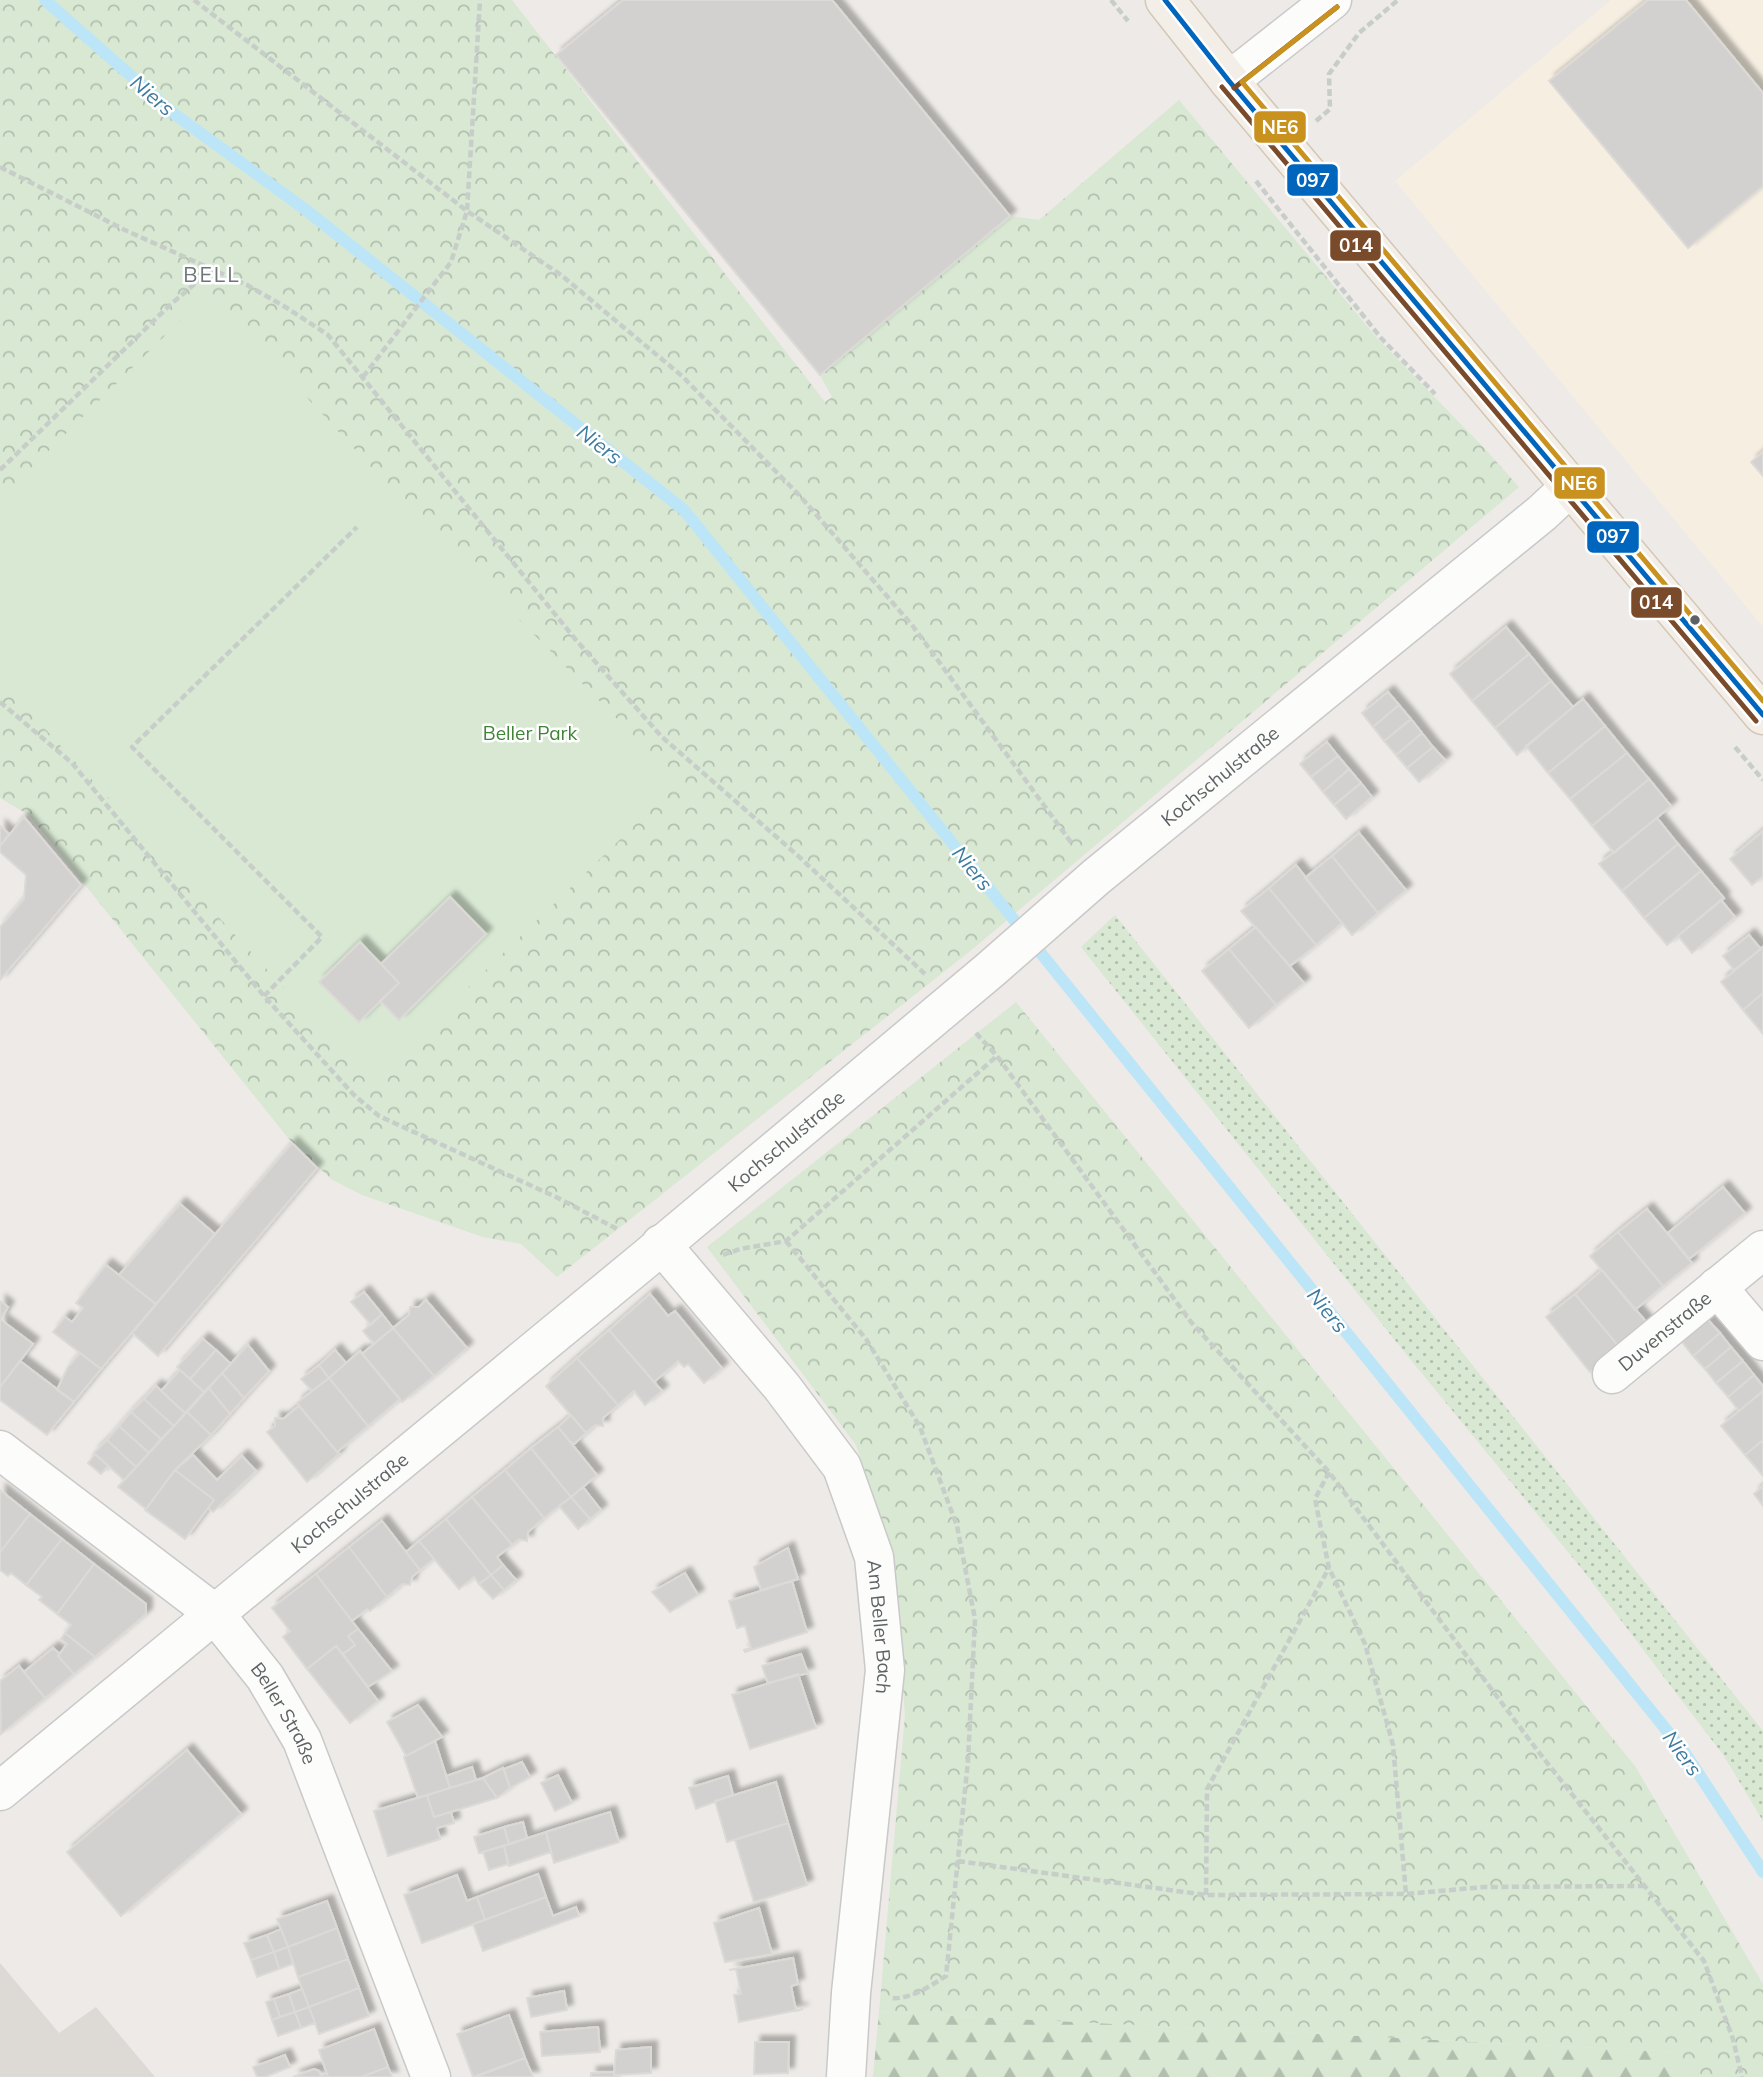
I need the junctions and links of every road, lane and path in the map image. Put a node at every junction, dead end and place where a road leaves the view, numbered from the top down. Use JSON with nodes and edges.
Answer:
{"nodes":[{"id":1,"x":194,"y":0,"type":"edge"},
{"id":2,"x":481,"y":0,"type":"edge"},
{"id":3,"x":1165,"y":0,"type":"edge"},
{"id":4,"x":1332,"y":0,"type":"edge"},
{"id":5,"x":1398,"y":0,"type":"edge"},
{"id":6,"x":1229,"y":81,"type":"junction"},
{"id":7,"x":1284,"y":147,"type":"junction"},
{"id":8,"x":0,"y":167,"type":"edge"},
{"id":9,"x":467,"y":211,"type":"junction"},
{"id":10,"x":212,"y":269,"type":"junction"},
{"id":11,"x":363,"y":377,"type":"junction"},
{"id":12,"x":1442,"y":401,"type":"dead end"},
{"id":13,"x":0,"y":470,"type":"edge"},
{"id":14,"x":1570,"y":487,"type":"junction"},
{"id":15,"x":357,"y":527,"type":"dead end"},
{"id":16,"x":0,"y":702,"type":"edge"},
{"id":17,"x":1763,"y":715,"type":"edge"},
{"id":18,"x":1096,"y":877,"type":"junction"},
{"id":19,"x":264,"y":996,"type":"junction"},
{"id":20,"x":948,"y":1004,"type":"junction"},
{"id":21,"x":998,"y":1056,"type":"junction"},
{"id":22,"x":1763,"y":1250,"type":"edge"},
{"id":23,"x":665,"y":1257,"type":"junction"},
{"id":24,"x":1717,"y":1287,"type":"junction"},
{"id":25,"x":1763,"y":1341,"type":"edge"},
{"id":26,"x":1612,"y":1374,"type":"dead end"},
{"id":27,"x":0,"y":1450,"type":"edge"},
{"id":28,"x":1329,"y":1472,"type":"junction"},
{"id":29,"x":1329,"y":1568,"type":"junction"},
{"id":30,"x":214,"y":1613,"type":"junction"},
{"id":31,"x":0,"y":1791,"type":"edge"},
{"id":32,"x":958,"y":1861,"type":"dead end"},
{"id":33,"x":1644,"y":1886,"type":"junction"},
{"id":34,"x":1406,"y":1894,"type":"junction"},
{"id":35,"x":1206,"y":1895,"type":"junction"},
{"id":36,"x":431,"y":2077,"type":"edge"},
{"id":37,"x":846,"y":2077,"type":"edge"},
{"id":38,"x":1742,"y":2077,"type":"edge"}],
"edges":[{"from":1,"to":9,"type":"path"},
{"from":2,"to":9,"type":"path"},
{"from":3,"to":6,"type":"main road"},
{"from":4,"to":6,"type":"street"},
{"from":5,"to":7,"type":"path"},
{"from":6,"to":7,"type":"main road"},
{"from":7,"to":12,"type":"path"},
{"from":7,"to":14,"type":"main road"},
{"from":8,"to":10,"type":"path"},
{"from":9,"to":11,"type":"path"},
{"from":9,"to":18,"type":"path"},
{"from":10,"to":11,"type":"path"},
{"from":10,"to":13,"type":"path"},
{"from":11,"to":20,"type":"path"},
{"from":14,"to":17,"type":"main road"},
{"from":14,"to":18,"type":"street","name":"Kochschulstraße"},
{"from":15,"to":19,"type":"path"},
{"from":16,"to":19,"type":"path"},
{"from":18,"to":20,"type":"street","name":"Kochschulstraße"},
{"from":19,"to":23,"type":"path"},
{"from":20,"to":21,"type":"path"},
{"from":20,"to":23,"type":"street","name":"Kochschulstraße"},
{"from":21,"to":23,"type":"path"},
{"from":21,"to":28,"type":"path"},
{"from":22,"to":24,"type":"street","name":"Duvenstraße"},
{"from":23,"to":30,"type":"street","name":"Kochschulstraße"},
{"from":23,"to":37,"type":"street","name":"Am Beller Bach"},
{"from":24,"to":25,"type":"street","name":"Duvenstraße"},
{"from":24,"to":26,"type":"street","name":"Duvenstraße"},
{"from":27,"to":30,"type":"street","name":"Beller Straße"},
{"from":28,"to":29,"type":"path"},
{"from":28,"to":33,"type":"path"},
{"from":29,"to":34,"type":"path"},
{"from":29,"to":35,"type":"path"},
{"from":30,"to":31,"type":"street","name":"Kochschulstraße"},
{"from":30,"to":36,"type":"street","name":"Beller Straße"},
{"from":32,"to":35,"type":"path"},
{"from":33,"to":34,"type":"path"},
{"from":33,"to":38,"type":"path"},
{"from":34,"to":35,"type":"path"}]}
